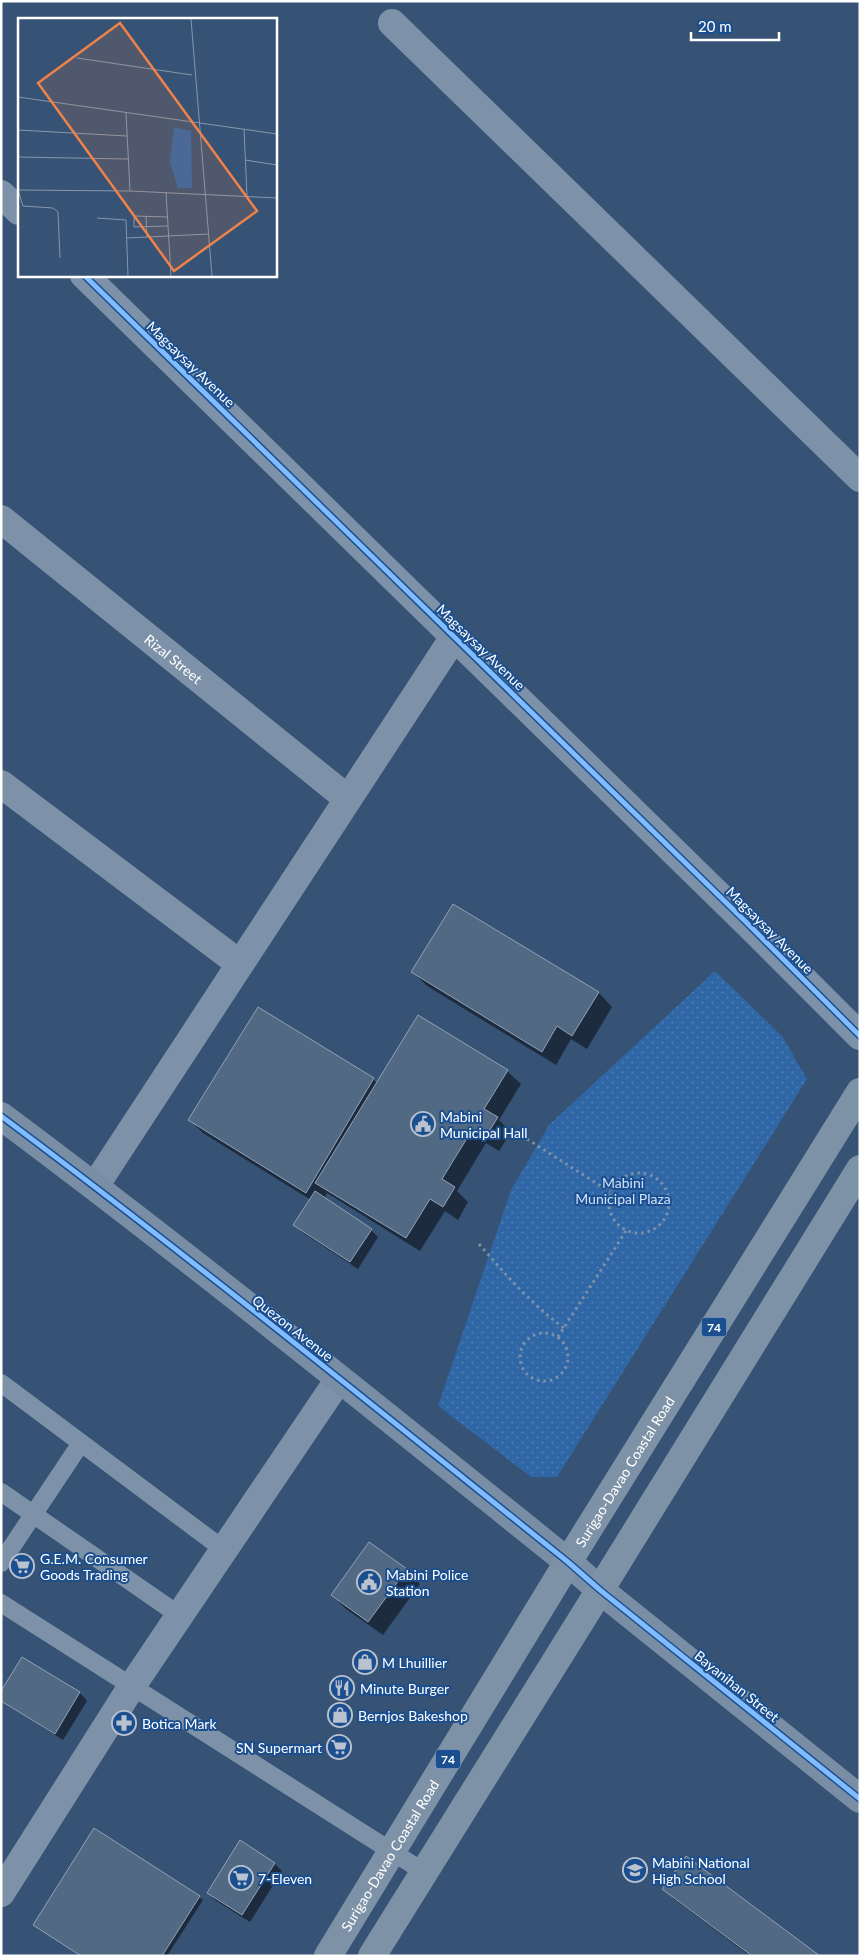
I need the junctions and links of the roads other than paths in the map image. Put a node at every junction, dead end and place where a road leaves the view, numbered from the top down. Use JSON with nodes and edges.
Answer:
{"nodes":[{"id":1,"x":392,"y":23,"type":"dead end"},
{"id":2,"x":1,"y":194,"type":"edge"},
{"id":3,"x":18,"y":210,"type":"edge"},
{"id":4,"x":85,"y":276,"type":"edge"},
{"id":5,"x":860,"y":478,"type":"edge"},
{"id":6,"x":1,"y":519,"type":"edge"},
{"id":7,"x":454,"y":637,"type":"junction"},
{"id":8,"x":1,"y":784,"type":"edge"},
{"id":9,"x":348,"y":799,"type":"junction"},
{"id":10,"x":240,"y":964,"type":"junction"},
{"id":11,"x":860,"y":1036,"type":"edge"},
{"id":12,"x":860,"y":1092,"type":"edge"},
{"id":13,"x":1,"y":1116,"type":"edge"},
{"id":14,"x":860,"y":1169,"type":"edge"},
{"id":15,"x":95,"y":1186,"type":"junction"},
{"id":16,"x":339,"y":1378,"type":"junction"},
{"id":17,"x":1,"y":1383,"type":"edge"},
{"id":18,"x":81,"y":1443,"type":"junction"},
{"id":19,"x":1,"y":1492,"type":"edge"},
{"id":20,"x":34,"y":1514,"type":"junction"},
{"id":21,"x":223,"y":1549,"type":"junction"},
{"id":22,"x":568,"y":1562,"type":"junction"},
{"id":23,"x":1,"y":1563,"type":"edge"},
{"id":24,"x":600,"y":1590,"type":"junction"},
{"id":25,"x":1,"y":1603,"type":"edge"},
{"id":26,"x":179,"y":1614,"type":"junction"},
{"id":27,"x":132,"y":1686,"type":"junction"},
{"id":28,"x":860,"y":1799,"type":"edge"},
{"id":29,"x":392,"y":1852,"type":"junction"},
{"id":30,"x":424,"y":1872,"type":"junction"},
{"id":31,"x":1,"y":1894,"type":"edge"},
{"id":32,"x":328,"y":1956,"type":"edge"},
{"id":33,"x":372,"y":1956,"type":"edge"}],
"edges":[{"from":1,"to":5,"type":"street"},
{"from":2,"to":3,"type":"street"},
{"from":4,"to":7,"type":"street","name":"Magsaysay Avenue"},
{"from":6,"to":9,"type":"street","name":"Rizal Street"},
{"from":7,"to":9,"type":"street"},
{"from":7,"to":11,"type":"street","name":"Magsaysay Avenue"},
{"from":8,"to":10,"type":"street"},
{"from":9,"to":10,"type":"street"},
{"from":10,"to":15,"type":"street"},
{"from":12,"to":22,"type":"highway","name":"Surigao-Davao Coastal Road","number":"74"},
{"from":13,"to":15,"type":"street","name":"Quezon Avenue"},
{"from":14,"to":24,"type":"highway"},
{"from":15,"to":16,"type":"street","name":"Quezon Avenue"},
{"from":16,"to":21,"type":"street"},
{"from":16,"to":22,"type":"street","name":"Quezon Avenue"},
{"from":17,"to":18,"type":"lane"},
{"from":18,"to":20,"type":"lane"},
{"from":18,"to":21,"type":"lane"},
{"from":19,"to":20,"type":"lane"},
{"from":20,"to":23,"type":"lane"},
{"from":20,"to":26,"type":"lane"},
{"from":21,"to":26,"type":"street"},
{"from":22,"to":24,"type":"street","name":"Quezon Avenue"},
{"from":22,"to":29,"type":"highway","name":"Surigao-Davao Coastal Road","number":"74"},
{"from":24,"to":28,"type":"street","name":"Bayanihan Street"},
{"from":24,"to":30,"type":"highway"},
{"from":25,"to":27,"type":"lane"},
{"from":26,"to":27,"type":"street"},
{"from":27,"to":29,"type":"lane"},
{"from":27,"to":31,"type":"street"},
{"from":29,"to":30,"type":"lane"},
{"from":29,"to":32,"type":"highway","name":"Surigao-Davao Coastal Road","number":"74"},
{"from":30,"to":33,"type":"highway"}]}
